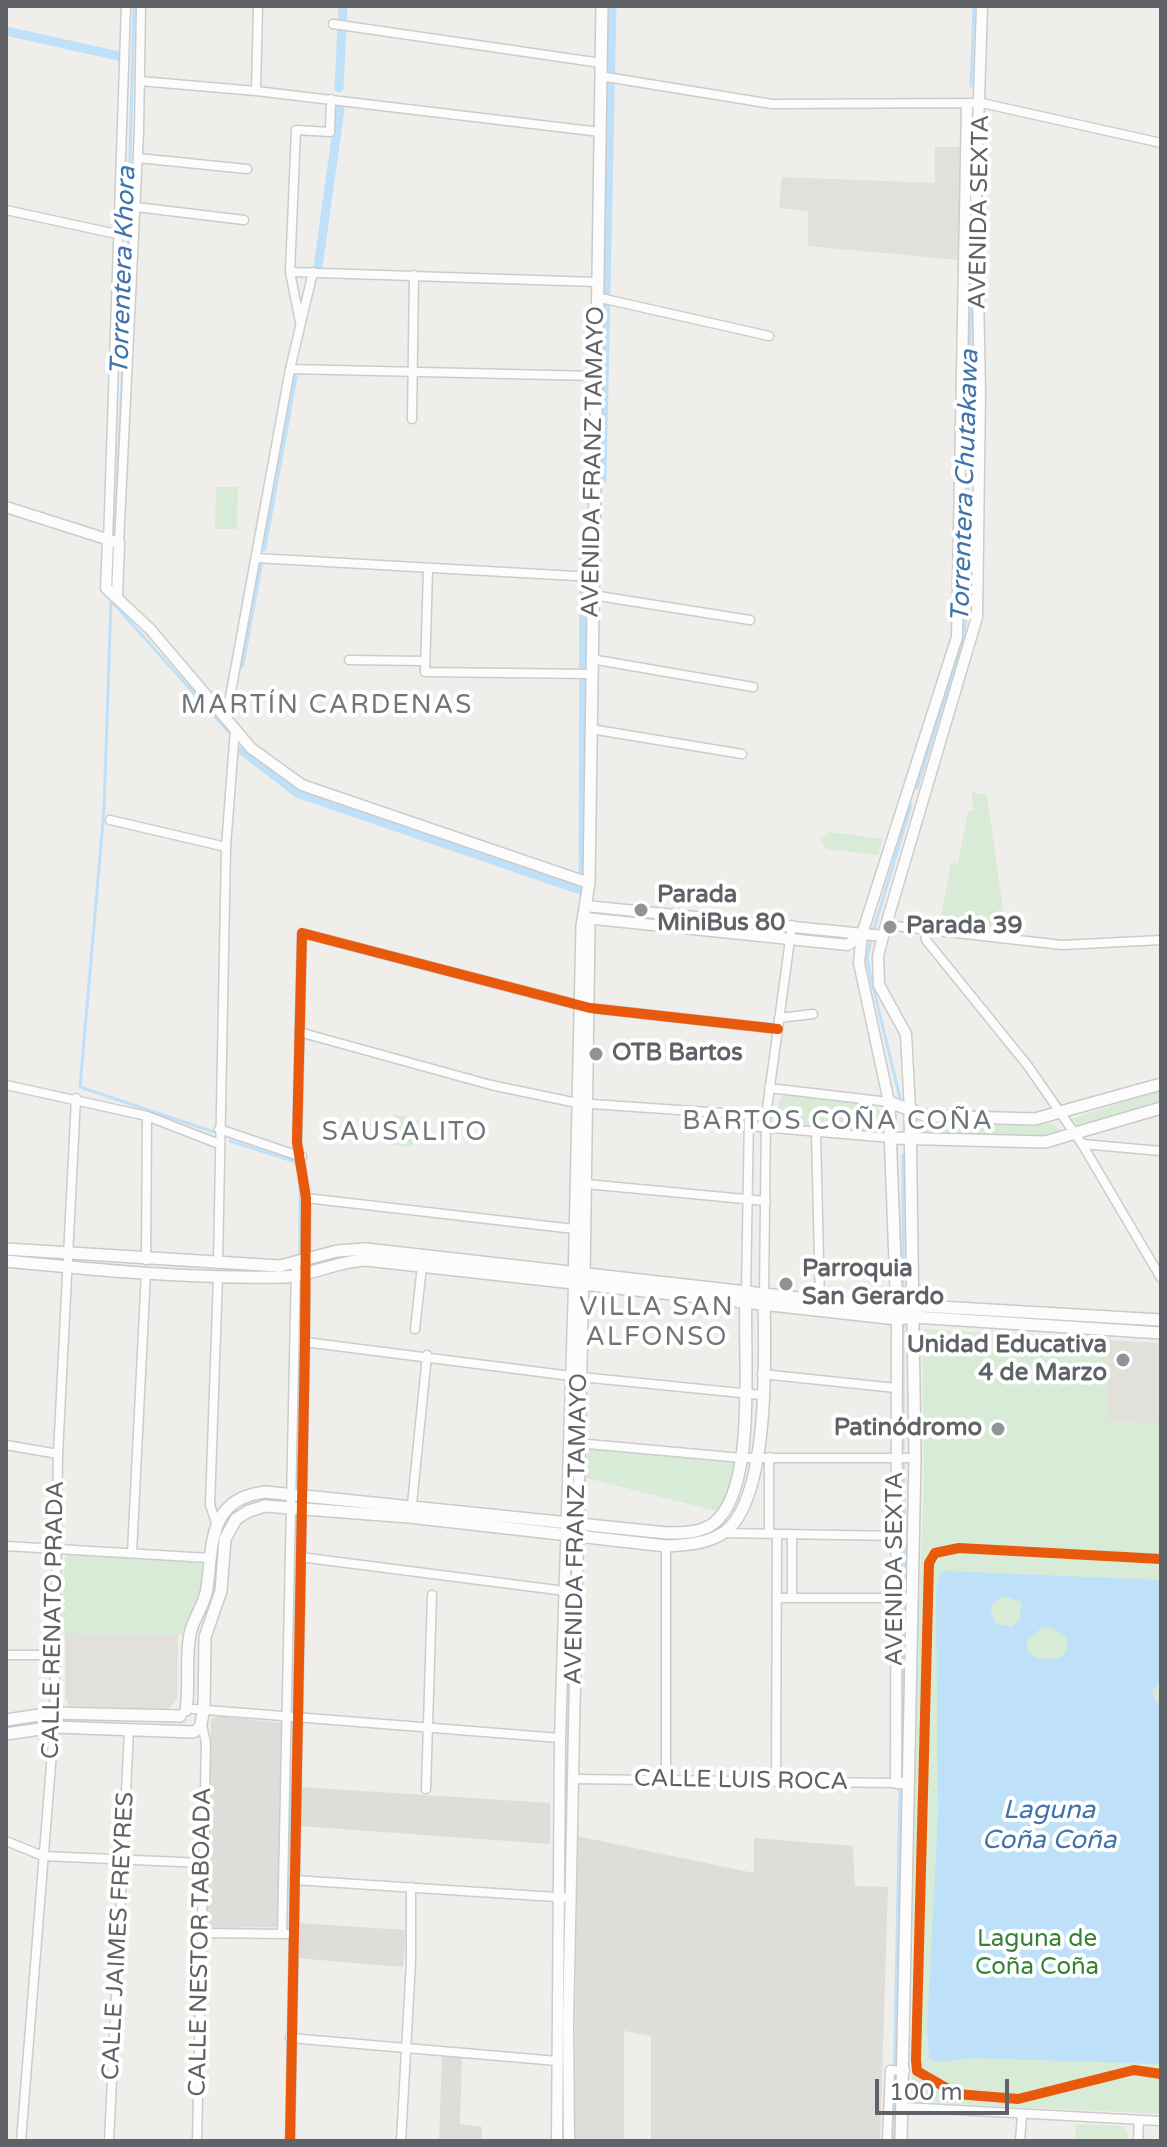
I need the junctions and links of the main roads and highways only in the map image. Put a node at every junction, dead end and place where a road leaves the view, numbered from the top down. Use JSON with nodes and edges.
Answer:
{"nodes":[{"id":1,"x":602,"y":6,"type":"edge"},
{"id":2,"x":1161,"y":1084,"type":"edge"},
{"id":3,"x":582,"y":1103,"type":"junction"},
{"id":4,"x":898,"y":1105,"type":"junction"},
{"id":5,"x":1161,"y":1108,"type":"edge"},
{"id":6,"x":901,"y":1139,"type":"junction"},
{"id":7,"x":6,"y":1249,"type":"edge"},
{"id":8,"x":6,"y":1261,"type":"edge"},
{"id":9,"x":69,"y":1261,"type":"junction"},
{"id":10,"x":301,"y":1269,"type":"junction"},
{"id":11,"x":579,"y":1280,"type":"junction"},
{"id":12,"x":746,"y":1298,"type":"junction"},
{"id":13,"x":764,"y":1300,"type":"junction"},
{"id":14,"x":904,"y":1314,"type":"junction"},
{"id":15,"x":1161,"y":1320,"type":"edge"},
{"id":16,"x":1161,"y":1333,"type":"edge"},
{"id":17,"x":296,"y":1502,"type":"junction"},
{"id":18,"x":194,"y":1719,"type":"junction"},
{"id":19,"x":6,"y":1720,"type":"edge"},
{"id":20,"x":6,"y":1734,"type":"edge"},
{"id":21,"x":901,"y":2141,"type":"edge"}],
"edges":[{"from":1,"to":3,"type":"main road","name":"AVENIDA FRANZ TAMAYO"},
{"from":2,"to":4,"type":"main road"},
{"from":3,"to":11,"type":"main road","name":"AVENIDA FRANZ TAMAYO"},
{"from":3,"to":11,"type":"main road","name":"AVENIDA FRANZ TAMAYO"},
{"from":4,"to":6,"type":"main road","name":"AVENIDA SEXTA"},
{"from":4,"to":6,"type":"main road","name":"AVENIDA SEXTA"},
{"from":5,"to":6,"type":"main road"},
{"from":6,"to":14,"type":"main road","name":"AVENIDA SEXTA"},
{"from":6,"to":14,"type":"main road","name":"AVENIDA SEXTA"},
{"from":7,"to":9,"type":"main road"},
{"from":8,"to":9,"type":"main road"},
{"from":9,"to":10,"type":"main road"},
{"from":10,"to":11,"type":"main road"},
{"from":10,"to":11,"type":"main road"},
{"from":11,"to":12,"type":"main road"},
{"from":12,"to":13,"type":"main road"},
{"from":12,"to":17,"type":"main road"},
{"from":13,"to":14,"type":"main road"},
{"from":13,"to":17,"type":"main road"},
{"from":14,"to":15,"type":"main road"},
{"from":14,"to":16,"type":"main road"},
{"from":14,"to":21,"type":"main road","name":"AVENIDA SEXTA"},
{"from":17,"to":18,"type":"main road"},
{"from":17,"to":18,"type":"main road"},
{"from":18,"to":19,"type":"main road"},
{"from":18,"to":20,"type":"main road"}]}
